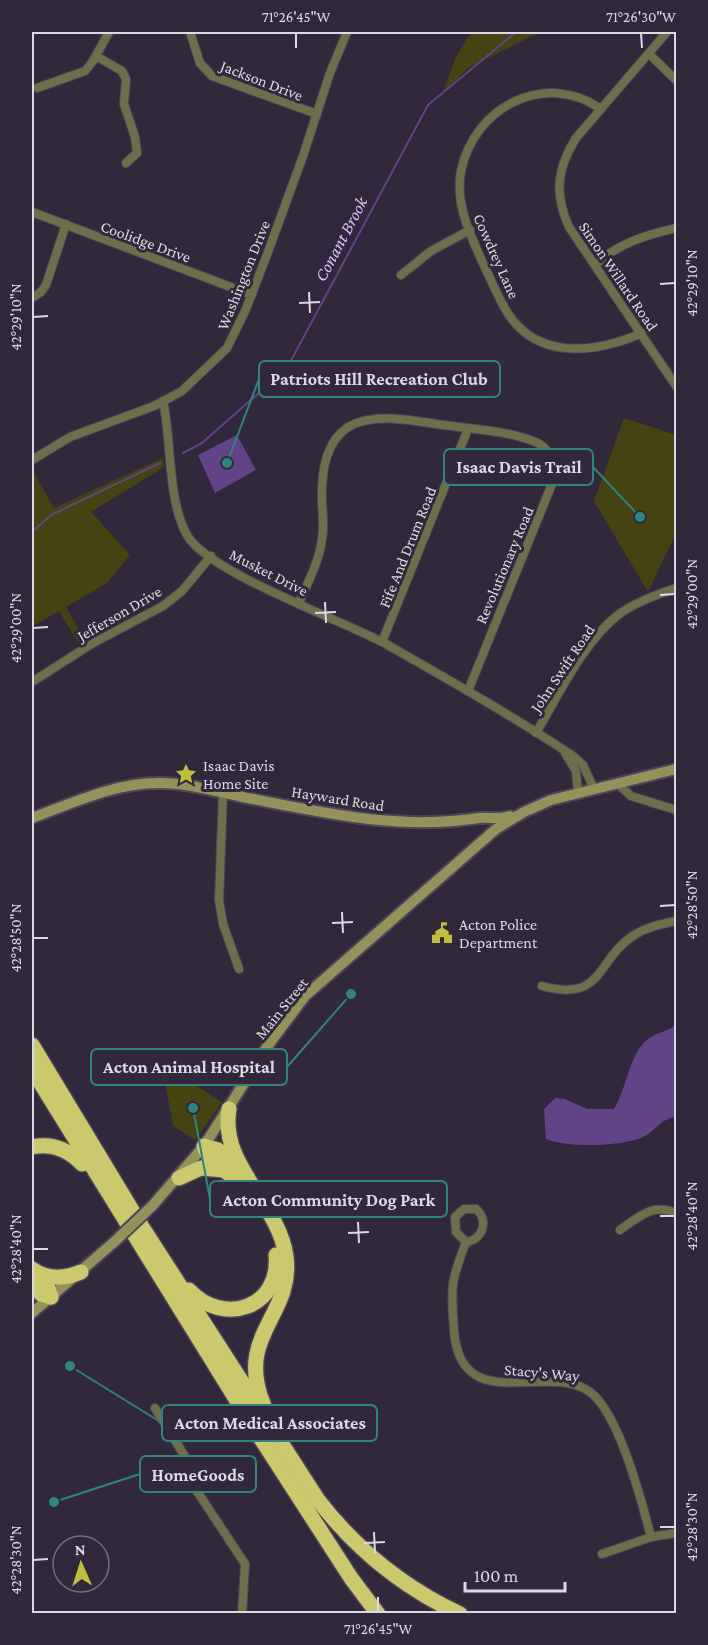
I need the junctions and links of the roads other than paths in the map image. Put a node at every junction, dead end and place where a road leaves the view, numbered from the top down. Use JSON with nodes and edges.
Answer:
{"nodes":[{"id":1,"x":109,"y":32,"type":"edge"},
{"id":2,"x":190,"y":32,"type":"edge"},
{"id":3,"x":347,"y":32,"type":"edge"},
{"id":4,"x":667,"y":32,"type":"edge"},
{"id":5,"x":649,"y":54,"type":"junction"},
{"id":6,"x":96,"y":56,"type":"junction"},
{"id":7,"x":676,"y":80,"type":"edge"},
{"id":8,"x":37,"y":88,"type":"dead end"},
{"id":9,"x":600,"y":109,"type":"junction"},
{"id":10,"x":317,"y":114,"type":"junction"},
{"id":11,"x":126,"y":163,"type":"dead end"},
{"id":12,"x":32,"y":212,"type":"edge"},
{"id":13,"x":66,"y":224,"type":"junction"},
{"id":14,"x":676,"y":228,"type":"edge"},
{"id":15,"x":470,"y":230,"type":"junction"},
{"id":16,"x":596,"y":264,"type":"junction"},
{"id":17,"x":401,"y":275,"type":"dead end"},
{"id":18,"x":252,"y":295,"type":"junction"},
{"id":19,"x":32,"y":298,"type":"edge"},
{"id":20,"x":642,"y":333,"type":"junction"},
{"id":21,"x":676,"y":386,"type":"edge"},
{"id":22,"x":163,"y":401,"type":"junction"},
{"id":23,"x":468,"y":429,"type":"junction"},
{"id":24,"x":32,"y":460,"type":"edge"},
{"id":25,"x":211,"y":556,"type":"junction"},
{"id":26,"x":676,"y":588,"type":"edge"},
{"id":27,"x":298,"y":603,"type":"junction"},
{"id":28,"x":382,"y":642,"type":"junction"},
{"id":29,"x":32,"y":682,"type":"edge"},
{"id":30,"x":468,"y":691,"type":"junction"},
{"id":31,"x":536,"y":733,"type":"junction"},
{"id":32,"x":557,"y":746,"type":"junction"},
{"id":33,"x":676,"y":769,"type":"edge"},
{"id":34,"x":619,"y":784,"type":"junction"},
{"id":35,"x":594,"y":789,"type":"junction"},
{"id":36,"x":223,"y":793,"type":"junction"},
{"id":37,"x":578,"y":793,"type":"junction"},
{"id":38,"x":676,"y":810,"type":"edge"},
{"id":39,"x":524,"y":812,"type":"junction"},
{"id":40,"x":32,"y":817,"type":"edge"},
{"id":41,"x":487,"y":819,"type":"junction"},
{"id":42,"x":466,"y":821,"type":"junction"},
{"id":43,"x":493,"y":832,"type":"junction"},
{"id":44,"x":676,"y":921,"type":"edge"},
{"id":45,"x":238,"y":969,"type":"dead end"},
{"id":46,"x":542,"y":986,"type":"dead end"},
{"id":47,"x":32,"y":1045,"type":"edge"},
{"id":48,"x":32,"y":1069,"type":"edge"},
{"id":49,"x":229,"y":1109,"type":"junction"},
{"id":50,"x":204,"y":1146,"type":"junction"},
{"id":51,"x":32,"y":1147,"type":"edge"},
{"id":52,"x":232,"y":1174,"type":"junction"},
{"id":53,"x":178,"y":1178,"type":"junction"},
{"id":54,"x":249,"y":1179,"type":"junction"},
{"id":55,"x":105,"y":1191,"type":"junction"},
{"id":56,"x":676,"y":1213,"type":"edge"},
{"id":57,"x":620,"y":1230,"type":"dead end"},
{"id":58,"x":466,"y":1242,"type":"junction"},
{"id":59,"x":168,"y":1267,"type":"junction"},
{"id":60,"x":32,"y":1269,"type":"edge"},
{"id":61,"x":81,"y":1272,"type":"junction"},
{"id":62,"x":32,"y":1285,"type":"edge"},
{"id":63,"x":51,"y":1297,"type":"junction"},
{"id":64,"x":32,"y":1313,"type":"edge"},
{"id":65,"x":155,"y":1408,"type":"dead end"},
{"id":66,"x":279,"y":1442,"type":"junction"},
{"id":67,"x":676,"y":1533,"type":"edge"},
{"id":68,"x":651,"y":1537,"type":"junction"},
{"id":69,"x":602,"y":1554,"type":"dead end"},
{"id":70,"x":242,"y":1614,"type":"edge"},
{"id":71,"x":378,"y":1614,"type":"edge"},
{"id":72,"x":460,"y":1614,"type":"edge"}],
"edges":[{"from":1,"to":6,"type":"street"},
{"from":2,"to":10,"type":"street","name":"Jackson Drive"},
{"from":3,"to":10,"type":"street","name":"Washington Drive"},
{"from":4,"to":5,"type":"street","name":"Simon Willard Road"},
{"from":5,"to":7,"type":"street"},
{"from":5,"to":9,"type":"street","name":"Simon Willard Road"},
{"from":6,"to":8,"type":"street"},
{"from":6,"to":11,"type":"street"},
{"from":9,"to":15,"type":"street","name":"Cowdrey Lane"},
{"from":9,"to":16,"type":"street","name":"Simon Willard Road"},
{"from":10,"to":18,"type":"street","name":"Washington Drive"},
{"from":12,"to":13,"type":"street","name":"Coolidge Drive"},
{"from":13,"to":18,"type":"street","name":"Coolidge Drive"},
{"from":13,"to":19,"type":"street"},
{"from":14,"to":16,"type":"street"},
{"from":15,"to":17,"type":"street"},
{"from":15,"to":20,"type":"street","name":"Cowdrey Lane"},
{"from":16,"to":20,"type":"street","name":"Simon Willard Road"},
{"from":18,"to":22,"type":"street","name":"Washington Drive"},
{"from":20,"to":21,"type":"street","name":"Simon Willard Road"},
{"from":22,"to":24,"type":"street","name":"Washington Drive"},
{"from":22,"to":25,"type":"street","name":"Musket Drive"},
{"from":23,"to":27,"type":"street","name":"Revolutionary Road"},
{"from":23,"to":28,"type":"street","name":"Fife And Drum Road"},
{"from":23,"to":30,"type":"street","name":"Revolutionary Road"},
{"from":25,"to":27,"type":"street","name":"Musket Drive"},
{"from":25,"to":29,"type":"street","name":"Jefferson Drive"},
{"from":26,"to":31,"type":"street","name":"John Swift Road"},
{"from":27,"to":28,"type":"street","name":"Musket Drive"},
{"from":28,"to":30,"type":"street","name":"Musket Drive"},
{"from":30,"to":31,"type":"street","name":"Musket Drive"},
{"from":31,"to":32,"type":"street","name":"Musket Drive"},
{"from":32,"to":35,"type":"street","name":"Musket Drive"},
{"from":32,"to":37,"type":"street","name":"Musket Drive"},
{"from":33,"to":34,"type":"main road","name":"Main Street"},
{"from":34,"to":35,"type":"main road","name":"Main Street"},
{"from":34,"to":38,"type":"street"},
{"from":35,"to":37,"type":"main road","name":"Main Street"},
{"from":36,"to":40,"type":"main road","name":"Hayward Road"},
{"from":36,"to":42,"type":"main road","name":"Hayward Road"},
{"from":36,"to":45,"type":"street"},
{"from":37,"to":39,"type":"main road","name":"Main Street"},
{"from":39,"to":41,"type":"main road","name":"Hayward Road"},
{"from":39,"to":43,"type":"main road","name":"Main Street"},
{"from":41,"to":42,"type":"main road","name":"Hayward Road"},
{"from":41,"to":43,"type":"main road"},
{"from":42,"to":43,"type":"main road"},
{"from":43,"to":49,"type":"main road","name":"Main Street"},
{"from":44,"to":46,"type":"street"},
{"from":47,"to":59,"type":"highway"},
{"from":48,"to":55,"type":"highway"},
{"from":49,"to":50,"type":"main road","name":"Main Street"},
{"from":49,"to":54,"type":"highway"},
{"from":50,"to":52,"type":"highway"},
{"from":50,"to":53,"type":"main road","name":"Main Street"},
{"from":50,"to":54,"type":"highway"},
{"from":51,"to":55,"type":"highway"},
{"from":52,"to":53,"type":"highway"},
{"from":52,"to":59,"type":"highway"},
{"from":53,"to":61,"type":"main road","name":"Main Street","bridge":true},
{"from":54,"to":66,"type":"highway"},
{"from":55,"to":71,"type":"highway"},
{"from":56,"to":57,"type":"street"},
{"from":58,"to":58,"type":"street","name":"Stacy's Way"},
{"from":58,"to":68,"type":"street","name":"Stacy's Way"},
{"from":59,"to":66,"type":"highway"},
{"from":60,"to":61,"type":"highway"},
{"from":60,"to":63,"type":"highway"},
{"from":61,"to":63,"type":"main road","name":"Main Street"},
{"from":62,"to":63,"type":"highway"},
{"from":63,"to":64,"type":"main road","name":"Main Street"},
{"from":65,"to":70,"type":"street"},
{"from":66,"to":72,"type":"highway"},
{"from":67,"to":68,"type":"street"},
{"from":68,"to":69,"type":"street"}]}
